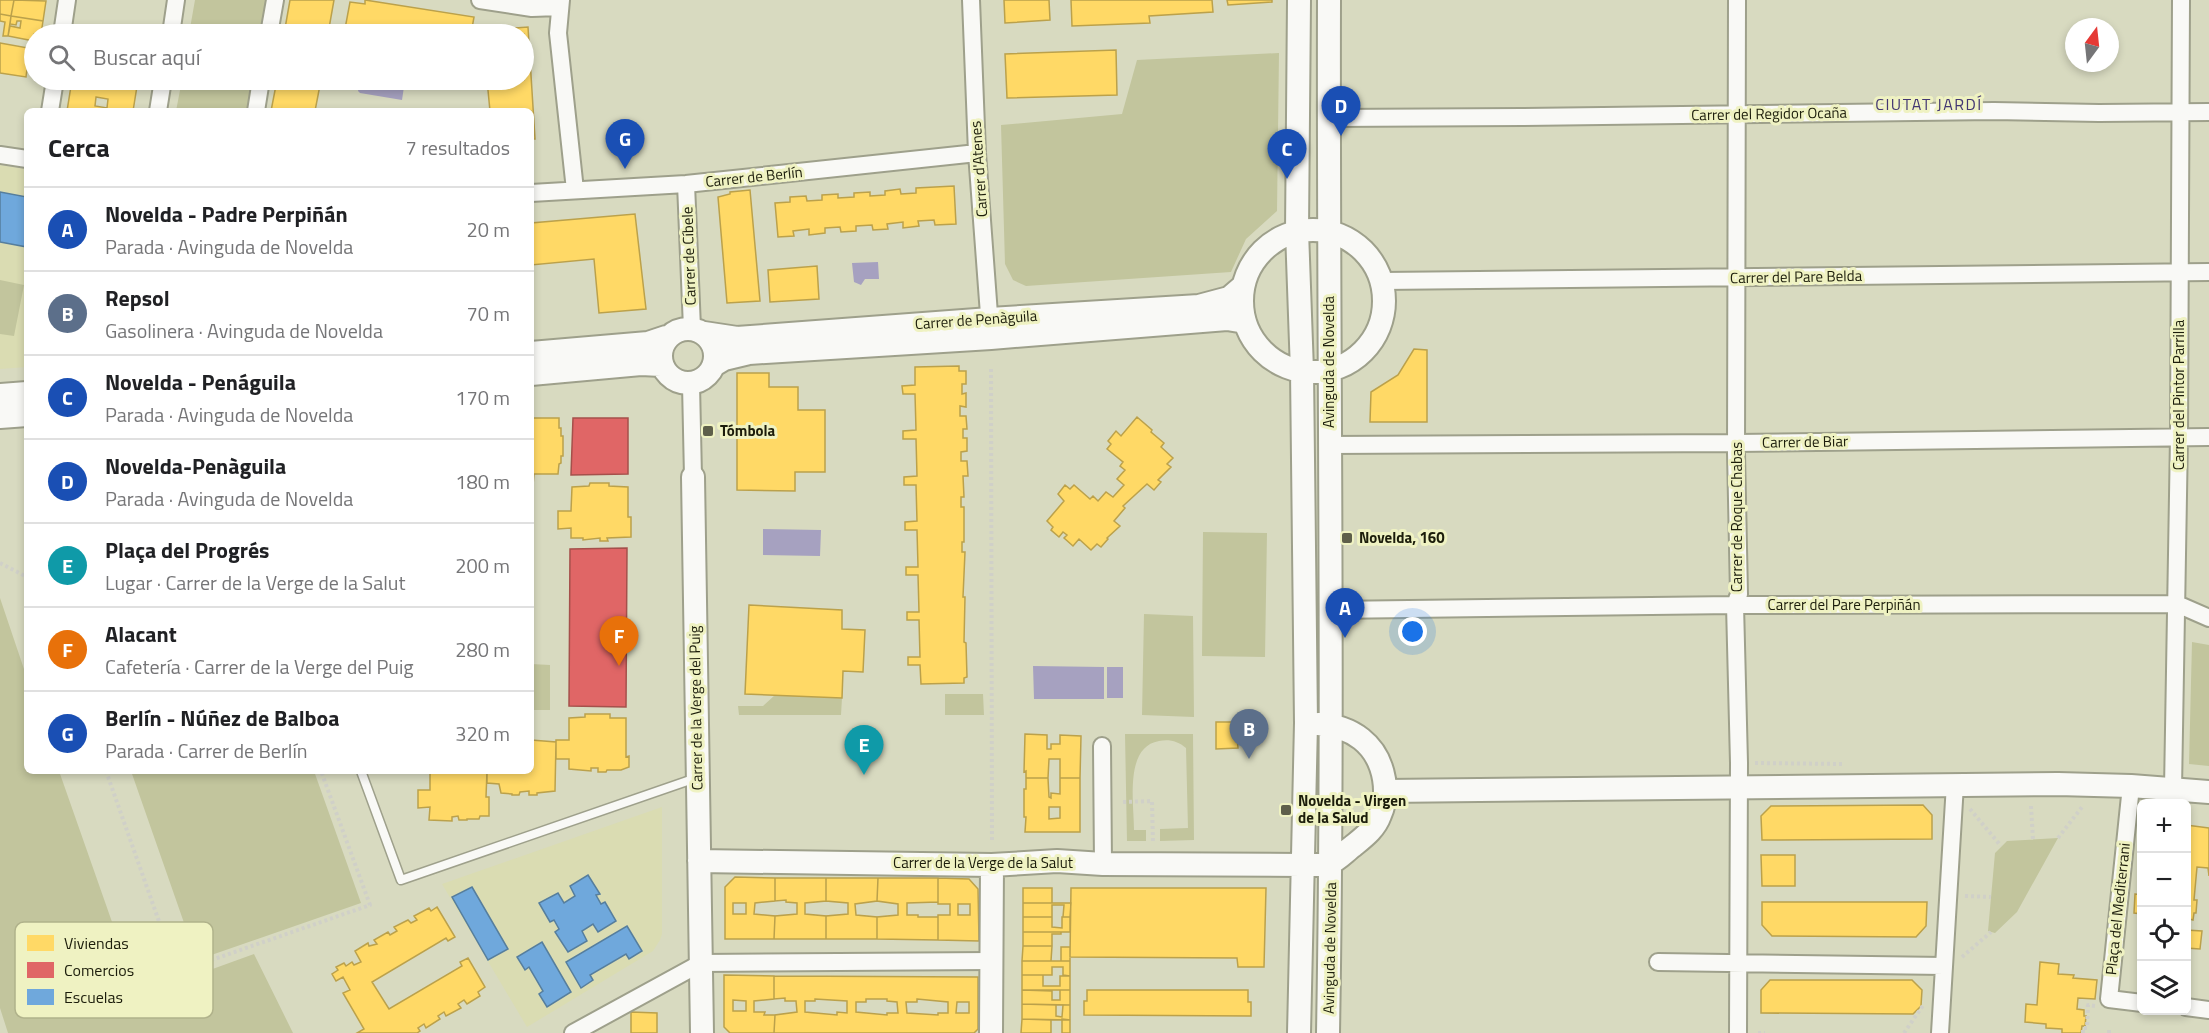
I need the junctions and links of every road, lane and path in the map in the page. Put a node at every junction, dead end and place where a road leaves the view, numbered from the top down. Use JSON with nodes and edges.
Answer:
{"nodes":[{"id":1,"x":67,"y":0,"type":"edge"},
{"id":2,"x":176,"y":0,"type":"edge"},
{"id":3,"x":275,"y":0,"type":"edge"},
{"id":4,"x":480,"y":0,"type":"edge"},
{"id":5,"x":971,"y":0,"type":"edge"},
{"id":6,"x":1299,"y":0,"type":"edge"},
{"id":7,"x":1329,"y":0,"type":"edge"},
{"id":8,"x":1737,"y":0,"type":"edge"},
{"id":9,"x":2181,"y":0,"type":"edge"},
{"id":10,"x":560,"y":4,"type":"edge"},
{"id":11,"x":63,"y":24,"type":"edge"},
{"id":12,"x":172,"y":24,"type":"edge"},
{"id":13,"x":271,"y":24,"type":"edge"},
{"id":14,"x":53,"y":90,"type":"edge"},
{"id":15,"x":162,"y":90,"type":"edge"},
{"id":16,"x":259,"y":90,"type":"edge"},
{"id":17,"x":50,"y":108,"type":"edge"},
{"id":18,"x":159,"y":108,"type":"edge"},
{"id":19,"x":256,"y":108,"type":"edge"},
{"id":20,"x":2209,"y":112,"type":"edge"},
{"id":21,"x":2180,"y":113,"type":"junction"},
{"id":22,"x":1736,"y":115,"type":"junction"},
{"id":23,"x":1328,"y":118,"type":"junction"},
{"id":24,"x":977,"y":153,"type":"junction"},
{"id":25,"x":0,"y":155,"type":"edge"},
{"id":26,"x":24,"y":159,"type":"edge"},
{"id":27,"x":686,"y":184,"type":"junction"},
{"id":28,"x":575,"y":190,"type":"junction"},
{"id":29,"x":534,"y":193,"type":"edge"},
{"id":30,"x":1297,"y":231,"type":"junction"},
{"id":31,"x":1330,"y":231,"type":"junction"},
{"id":32,"x":2209,"y":272,"type":"edge"},
{"id":33,"x":2179,"y":274,"type":"junction"},
{"id":34,"x":1737,"y":277,"type":"junction"},
{"id":35,"x":1382,"y":281,"type":"junction"},
{"id":36,"x":1243,"y":286,"type":"junction"},
{"id":37,"x":1245,"y":322,"type":"junction"},
{"id":38,"x":990,"y":328,"type":"junction"},
{"id":39,"x":698,"y":331,"type":"junction"},
{"id":40,"x":666,"y":337,"type":"junction"},
{"id":41,"x":534,"y":354,"type":"edge"},
{"id":42,"x":661,"y":365,"type":"junction"},
{"id":43,"x":714,"y":365,"type":"junction"},
{"id":44,"x":991,"y":369,"type":"dead end"},
{"id":45,"x":1329,"y":370,"type":"junction"},
{"id":46,"x":1302,"y":371,"type":"junction"},
{"id":47,"x":534,"y":374,"type":"edge"},
{"id":48,"x":691,"y":384,"type":"junction"},
{"id":49,"x":24,"y":393,"type":"edge"},
{"id":50,"x":0,"y":395,"type":"edge"},
{"id":51,"x":24,"y":415,"type":"edge"},
{"id":52,"x":0,"y":417,"type":"edge"},
{"id":53,"x":2179,"y":437,"type":"junction"},
{"id":54,"x":2209,"y":437,"type":"edge"},
{"id":55,"x":1736,"y":443,"type":"junction"},
{"id":56,"x":1329,"y":445,"type":"junction"},
{"id":57,"x":693,"y":477,"type":"joint"},
{"id":58,"x":0,"y":563,"type":"edge"},
{"id":59,"x":24,"y":575,"type":"edge"},
{"id":60,"x":2177,"y":604,"type":"junction"},
{"id":61,"x":1735,"y":605,"type":"junction"},
{"id":62,"x":1331,"y":610,"type":"junction"},
{"id":63,"x":2209,"y":618,"type":"edge"},
{"id":64,"x":1306,"y":723,"type":"junction"},
{"id":65,"x":1332,"y":725,"type":"junction"},
{"id":66,"x":1102,"y":746,"type":"dead end"},
{"id":67,"x":107,"y":774,"type":"edge"},
{"id":68,"x":322,"y":774,"type":"edge"},
{"id":69,"x":363,"y":774,"type":"edge"},
{"id":70,"x":697,"y":778,"type":"junction"},
{"id":71,"x":2131,"y":786,"type":"junction"},
{"id":72,"x":1738,"y":788,"type":"junction"},
{"id":73,"x":2173,"y":789,"type":"junction"},
{"id":74,"x":1386,"y":791,"type":"junction"},
{"id":75,"x":2209,"y":792,"type":"edge"},
{"id":76,"x":1960,"y":794,"type":"junction"},
{"id":77,"x":1123,"y":802,"type":"dead end"},
{"id":78,"x":2031,"y":806,"type":"dead end"},
{"id":79,"x":2082,"y":807,"type":"dead end"},
{"id":80,"x":2058,"y":838,"type":"dead end"},
{"id":81,"x":2033,"y":840,"type":"dead end"},
{"id":82,"x":992,"y":842,"type":"dead end"},
{"id":83,"x":1153,"y":843,"type":"dead end"},
{"id":84,"x":2001,"y":846,"type":"dead end"},
{"id":85,"x":699,"y":861,"type":"junction"},
{"id":86,"x":1331,"y":863,"type":"junction"},
{"id":87,"x":1103,"y":864,"type":"junction"},
{"id":88,"x":992,"y":865,"type":"junction"},
{"id":89,"x":1302,"y":866,"type":"junction"},
{"id":90,"x":1961,"y":896,"type":"dead end"},
{"id":91,"x":1991,"y":897,"type":"dead end"},
{"id":92,"x":159,"y":922,"type":"edge"},
{"id":93,"x":1991,"y":932,"type":"dead end"},
{"id":94,"x":213,"y":960,"type":"edge"},
{"id":95,"x":992,"y":961,"type":"junction"},
{"id":96,"x":1658,"y":962,"type":"dead end"},
{"id":97,"x":701,"y":963,"type":"junction"},
{"id":98,"x":1950,"y":964,"type":"junction"},
{"id":99,"x":1737,"y":965,"type":"junction"},
{"id":100,"x":2137,"y":1002,"type":"edge"},
{"id":101,"x":1924,"y":1004,"type":"dead end"},
{"id":102,"x":2191,"y":1008,"type":"edge"},
{"id":103,"x":2209,"y":1010,"type":"edge"},
{"id":104,"x":2087,"y":1028,"type":"dead end"},
{"id":105,"x":573,"y":1033,"type":"edge"},
{"id":106,"x":702,"y":1033,"type":"edge"},
{"id":107,"x":991,"y":1033,"type":"edge"},
{"id":108,"x":1299,"y":1033,"type":"edge"},
{"id":109,"x":1328,"y":1033,"type":"edge"},
{"id":110,"x":1738,"y":1033,"type":"edge"},
{"id":111,"x":1758,"y":1033,"type":"edge"},
{"id":112,"x":1765,"y":1033,"type":"edge"},
{"id":113,"x":1904,"y":1033,"type":"edge"},
{"id":114,"x":1940,"y":1033,"type":"edge"},
{"id":115,"x":2083,"y":1033,"type":"edge"}],
"edges":[{"from":1,"to":11,"type":"street"},
{"from":2,"to":12,"type":"street"},
{"from":3,"to":13,"type":"street"},
{"from":4,"to":10,"type":"street"},
{"from":5,"to":24,"type":"street","name":"Carrer d'Atenes"},
{"from":6,"to":30,"type":"street","name":"Avinguda de Novelda"},
{"from":7,"to":23,"type":"street","name":"Avinguda de Novelda"},
{"from":8,"to":22,"type":"street","name":"Carrer de Roque Chabas"},
{"from":9,"to":21,"type":"street","name":"Carrer del Pintor Parrilla"},
{"from":10,"to":28,"type":"street"},
{"from":14,"to":17,"type":"street"},
{"from":15,"to":18,"type":"street"},
{"from":16,"to":19,"type":"street"},
{"from":20,"to":21,"type":"street","name":"Carrer del Regidor Ocaña"},
{"from":21,"to":22,"type":"street","name":"Carrer del Regidor Ocaña"},
{"from":21,"to":33,"type":"street","name":"Carrer del Pintor Parrilla"},
{"from":22,"to":23,"type":"street","name":"Carrer del Regidor Ocaña"},
{"from":22,"to":34,"type":"street","name":"Carrer de Roque Chabas"},
{"from":23,"to":31,"type":"street","name":"Avinguda de Novelda"},
{"from":24,"to":27,"type":"street","name":"Carrer de Berlín"},
{"from":24,"to":38,"type":"street","name":"Carrer d'Atenes"},
{"from":25,"to":26,"type":"street"},
{"from":27,"to":28,"type":"street","name":"Carrer de Berlín"},
{"from":27,"to":39,"type":"street","name":"Carrer de Cíbele"},
{"from":28,"to":29,"type":"street","name":"Carrer de Berlín"},
{"from":30,"to":31,"type":"street"},
{"from":30,"to":36,"type":"street"},
{"from":30,"to":46,"type":"street","name":"Avinguda de Novelda"},
{"from":31,"to":35,"type":"street"},
{"from":31,"to":45,"type":"street","name":"Avinguda de Novelda"},
{"from":32,"to":33,"type":"street","name":"Carrer del Pare Belda"},
{"from":33,"to":34,"type":"street","name":"Carrer del Pare Belda"},
{"from":33,"to":53,"type":"street","name":"Carrer del Pintor Parrilla"},
{"from":34,"to":35,"type":"street","name":"Carrer del Pare Belda"},
{"from":34,"to":55,"type":"street","name":"Carrer de Roque Chabas"},
{"from":35,"to":45,"type":"street"},
{"from":36,"to":37,"type":"street"},
{"from":36,"to":38,"type":"street","name":"Carrer de Penàguila"},
{"from":37,"to":38,"type":"street","name":"Carrer de Penàguila"},
{"from":37,"to":46,"type":"street"},
{"from":38,"to":39,"type":"street","name":"Carrer de Penàguila"},
{"from":38,"to":43,"type":"street","name":"Carrer de Penàguila"},
{"from":39,"to":40,"type":"street"},
{"from":39,"to":43,"type":"street"},
{"from":40,"to":41,"type":"street"},
{"from":40,"to":42,"type":"street"},
{"from":42,"to":47,"type":"street"},
{"from":42,"to":48,"type":"street"},
{"from":43,"to":48,"type":"street"},
{"from":44,"to":82,"type":"path"},
{"from":45,"to":46,"type":"street"},
{"from":45,"to":56,"type":"street","name":"Avinguda de Novelda"},
{"from":46,"to":64,"type":"street","name":"Avinguda de Novelda"},
{"from":48,"to":57,"type":"street","name":"Carrer de la Verge del Puig"},
{"from":49,"to":50,"type":"street"},
{"from":51,"to":52,"type":"street"},
{"from":53,"to":54,"type":"street","name":"Carrer de Biar"},
{"from":53,"to":55,"type":"street","name":"Carrer de Biar"},
{"from":53,"to":60,"type":"street","name":"Carrer del Pintor Parrilla"},
{"from":55,"to":56,"type":"street","name":"Carrer de Biar"},
{"from":55,"to":61,"type":"street","name":"Carrer de Roque Chabas"},
{"from":56,"to":62,"type":"street","name":"Avinguda de Novelda"},
{"from":57,"to":70,"type":"street","name":"Carrer de la Verge del Puig"},
{"from":58,"to":59,"type":"path"},
{"from":60,"to":61,"type":"street","name":"Carrer del Pare Perpiñán"},
{"from":60,"to":63,"type":"street","name":"Carrer del Pare Perpiñán"},
{"from":60,"to":73,"type":"street","name":"Carrer del Pintor Parrilla"},
{"from":61,"to":62,"type":"street","name":"Carrer del Pare Perpiñán"},
{"from":61,"to":72,"type":"street","name":"Carrer de Roque Chabas"},
{"from":62,"to":65,"type":"street","name":"Avinguda de Novelda"},
{"from":64,"to":65,"type":"street"},
{"from":64,"to":89,"type":"street","name":"Avinguda de Novelda"},
{"from":65,"to":74,"type":"street"},
{"from":65,"to":86,"type":"street","name":"Avinguda de Novelda"},
{"from":66,"to":87,"type":"street"},
{"from":67,"to":92,"type":"path"},
{"from":68,"to":94,"type":"path"},
{"from":69,"to":70,"type":"lane"},
{"from":70,"to":85,"type":"street","name":"Carrer de la Verge del Puig"},
{"from":71,"to":73,"type":"street"},
{"from":71,"to":76,"type":"street"},
{"from":71,"to":100,"type":"street","name":"Plaça del Mediterrani"},
{"from":72,"to":74,"type":"street"},
{"from":72,"to":76,"type":"street"},
{"from":72,"to":99,"type":"street","name":"Carrer de Roque Chabas"},
{"from":73,"to":75,"type":"street"},
{"from":74,"to":86,"type":"street","name":"Avinguda de Novelda"},
{"from":76,"to":84,"type":"path"},
{"from":76,"to":98,"type":"street"},
{"from":77,"to":83,"type":"path"},
{"from":78,"to":81,"type":"path"},
{"from":79,"to":80,"type":"path"},
{"from":85,"to":88,"type":"street","name":"Carrer de la Verge de la Salut"},
{"from":85,"to":97,"type":"street","name":"Carrer de la Verge del Puig"},
{"from":86,"to":89,"type":"street","name":"Avinguda de Novelda"},
{"from":86,"to":109,"type":"street","name":"Avinguda de Novelda"},
{"from":87,"to":88,"type":"street","name":"Carrer de la Verge de la Salut"},
{"from":87,"to":89,"type":"street","name":"Carrer de la Verge de la Salut"},
{"from":88,"to":95,"type":"street"},
{"from":89,"to":108,"type":"street","name":"Avinguda de Novelda"},
{"from":90,"to":91,"type":"path"},
{"from":93,"to":98,"type":"path"},
{"from":95,"to":97,"type":"street"},
{"from":95,"to":107,"type":"street"},
{"from":96,"to":99,"type":"street"},
{"from":97,"to":105,"type":"street"},
{"from":97,"to":106,"type":"street","name":"Carrer de la Verge del Puig"},
{"from":98,"to":99,"type":"street"},
{"from":98,"to":114,"type":"street"},
{"from":99,"to":110,"type":"street","name":"Carrer de Roque Chabas"},
{"from":101,"to":113,"type":"path"},
{"from":102,"to":103,"type":"street"},
{"from":104,"to":115,"type":"path"},
{"from":111,"to":112,"type":"path"}]}
